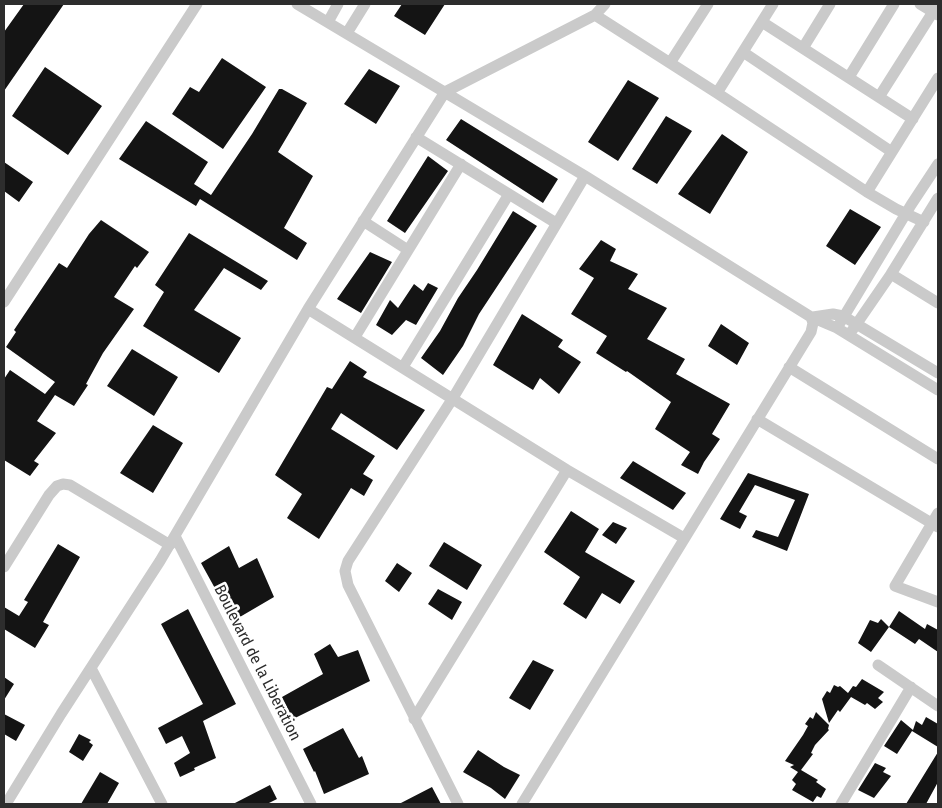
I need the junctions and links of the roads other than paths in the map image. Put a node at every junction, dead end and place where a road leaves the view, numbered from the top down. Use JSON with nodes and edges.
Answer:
{"nodes":[{"id":1,"x":197,"y":4,"type":"edge"},
{"id":2,"x":297,"y":4,"type":"edge"},
{"id":3,"x":338,"y":4,"type":"edge"},
{"id":4,"x":365,"y":4,"type":"edge"},
{"id":5,"x":605,"y":4,"type":"edge"},
{"id":6,"x":708,"y":4,"type":"edge"},
{"id":7,"x":773,"y":4,"type":"edge"},
{"id":8,"x":830,"y":4,"type":"edge"},
{"id":9,"x":894,"y":4,"type":"edge"},
{"id":10,"x":920,"y":4,"type":"edge"},
{"id":11,"x":936,"y":10,"type":"edge"},
{"id":12,"x":595,"y":15,"type":"junction"},
{"id":13,"x":328,"y":22,"type":"junction"},
{"id":14,"x":762,"y":22,"type":"junction"},
{"id":15,"x":347,"y":33,"type":"junction"},
{"id":16,"x":803,"y":48,"type":"junction"},
{"id":17,"x":743,"y":52,"type":"junction"},
{"id":18,"x":670,"y":63,"type":"junction"},
{"id":19,"x":849,"y":77,"type":"junction"},
{"id":20,"x":938,"y":78,"type":"edge"},
{"id":21,"x":445,"y":92,"type":"junction"},
{"id":22,"x":716,"y":93,"type":"junction"},
{"id":23,"x":879,"y":97,"type":"junction"},
{"id":24,"x":913,"y":119,"type":"junction"},
{"id":25,"x":416,"y":137,"type":"junction"},
{"id":26,"x":892,"y":152,"type":"junction"},
{"id":27,"x":461,"y":164,"type":"junction"},
{"id":28,"x":938,"y":164,"type":"edge"},
{"id":29,"x":584,"y":176,"type":"junction"},
{"id":30,"x":867,"y":192,"type":"junction"},
{"id":31,"x":509,"y":194,"type":"junction"},
{"id":32,"x":938,"y":198,"type":"edge"},
{"id":33,"x":906,"y":214,"type":"junction"},
{"id":34,"x":363,"y":221,"type":"junction"},
{"id":35,"x":924,"y":222,"type":"junction"},
{"id":36,"x":556,"y":224,"type":"junction"},
{"id":37,"x":408,"y":250,"type":"junction"},
{"id":38,"x":891,"y":274,"type":"junction"},
{"id":39,"x":4,"y":302,"type":"edge"},
{"id":40,"x":938,"y":303,"type":"edge"},
{"id":41,"x":308,"y":309,"type":"junction"},
{"id":42,"x":843,"y":316,"type":"junction"},
{"id":43,"x":811,"y":317,"type":"junction"},
{"id":44,"x":856,"y":324,"type":"junction"},
{"id":45,"x":837,"y":328,"type":"junction"},
{"id":46,"x":849,"y":335,"type":"junction"},
{"id":47,"x":355,"y":337,"type":"junction"},
{"id":48,"x":403,"y":367,"type":"junction"},
{"id":49,"x":789,"y":367,"type":"junction"},
{"id":50,"x":938,"y":373,"type":"edge"},
{"id":51,"x":938,"y":390,"type":"edge"},
{"id":52,"x":453,"y":398,"type":"junction"},
{"id":53,"x":757,"y":419,"type":"junction"},
{"id":54,"x":938,"y":459,"type":"edge"},
{"id":55,"x":567,"y":470,"type":"junction"},
{"id":56,"x":936,"y":521,"type":"edge"},
{"id":57,"x":684,"y":538,"type":"junction"},
{"id":58,"x":172,"y":541,"type":"junction"},
{"id":59,"x":4,"y":567,"type":"edge"},
{"id":60,"x":938,"y":602,"type":"edge"},
{"id":61,"x":878,"y":665,"type":"dead end"},
{"id":62,"x":92,"y":670,"type":"junction"},
{"id":63,"x":911,"y":687,"type":"junction"},
{"id":64,"x":938,"y":706,"type":"edge"},
{"id":65,"x":414,"y":719,"type":"junction"},
{"id":66,"x":6,"y":804,"type":"edge"},
{"id":67,"x":162,"y":804,"type":"edge"},
{"id":68,"x":311,"y":804,"type":"edge"},
{"id":69,"x":458,"y":804,"type":"edge"},
{"id":70,"x":522,"y":804,"type":"edge"},
{"id":71,"x":841,"y":804,"type":"edge"}],
"edges":[{"from":1,"to":39,"type":"street"},
{"from":2,"to":13,"type":"street"},
{"from":3,"to":13,"type":"street"},
{"from":4,"to":15,"type":"street"},
{"from":5,"to":12,"type":"street"},
{"from":6,"to":18,"type":"street"},
{"from":7,"to":14,"type":"street"},
{"from":8,"to":16,"type":"street"},
{"from":9,"to":19,"type":"street"},
{"from":10,"to":11,"type":"street"},
{"from":11,"to":23,"type":"street"},
{"from":12,"to":18,"type":"street"},
{"from":12,"to":21,"type":"street"},
{"from":13,"to":15,"type":"street"},
{"from":14,"to":16,"type":"street"},
{"from":14,"to":17,"type":"street"},
{"from":15,"to":21,"type":"street"},
{"from":16,"to":19,"type":"street"},
{"from":17,"to":22,"type":"street"},
{"from":17,"to":26,"type":"street"},
{"from":18,"to":22,"type":"street"},
{"from":19,"to":23,"type":"street"},
{"from":20,"to":24,"type":"street"},
{"from":21,"to":25,"type":"street"},
{"from":21,"to":29,"type":"street"},
{"from":22,"to":30,"type":"street"},
{"from":23,"to":24,"type":"street"},
{"from":24,"to":26,"type":"street"},
{"from":25,"to":27,"type":"street"},
{"from":25,"to":34,"type":"street"},
{"from":26,"to":30,"type":"street"},
{"from":27,"to":31,"type":"street"},
{"from":27,"to":37,"type":"street"},
{"from":28,"to":33,"type":"street"},
{"from":29,"to":36,"type":"street"},
{"from":29,"to":43,"type":"street"},
{"from":30,"to":33,"type":"street"},
{"from":31,"to":36,"type":"street"},
{"from":31,"to":48,"type":"street"},
{"from":32,"to":35,"type":"street"},
{"from":33,"to":35,"type":"street"},
{"from":33,"to":42,"type":"street"},
{"from":34,"to":37,"type":"street"},
{"from":34,"to":41,"type":"street"},
{"from":35,"to":38,"type":"street"},
{"from":36,"to":52,"type":"street"},
{"from":37,"to":47,"type":"street"},
{"from":38,"to":40,"type":"street"},
{"from":38,"to":44,"type":"street"},
{"from":41,"to":47,"type":"street"},
{"from":41,"to":58,"type":"street"},
{"from":42,"to":43,"type":"street"},
{"from":42,"to":44,"type":"street"},
{"from":42,"to":45,"type":"street"},
{"from":43,"to":45,"type":"street"},
{"from":43,"to":49,"type":"street"},
{"from":44,"to":46,"type":"street"},
{"from":44,"to":50,"type":"street"},
{"from":45,"to":46,"type":"street"},
{"from":46,"to":51,"type":"street"},
{"from":47,"to":48,"type":"street"},
{"from":48,"to":52,"type":"street"},
{"from":49,"to":53,"type":"street"},
{"from":49,"to":54,"type":"street"},
{"from":52,"to":55,"type":"street"},
{"from":52,"to":65,"type":"street"},
{"from":53,"to":56,"type":"street"},
{"from":53,"to":57,"type":"street"},
{"from":55,"to":57,"type":"street"},
{"from":55,"to":65,"type":"street"},
{"from":56,"to":60,"type":"street"},
{"from":57,"to":70,"type":"street"},
{"from":58,"to":59,"type":"street"},
{"from":58,"to":62,"type":"street"},
{"from":58,"to":68,"type":"street","name":"Boulevard de la Liberation"},
{"from":61,"to":63,"type":"street"},
{"from":62,"to":66,"type":"street"},
{"from":62,"to":67,"type":"street"},
{"from":63,"to":64,"type":"street"},
{"from":63,"to":71,"type":"street"},
{"from":65,"to":69,"type":"street"}]}
